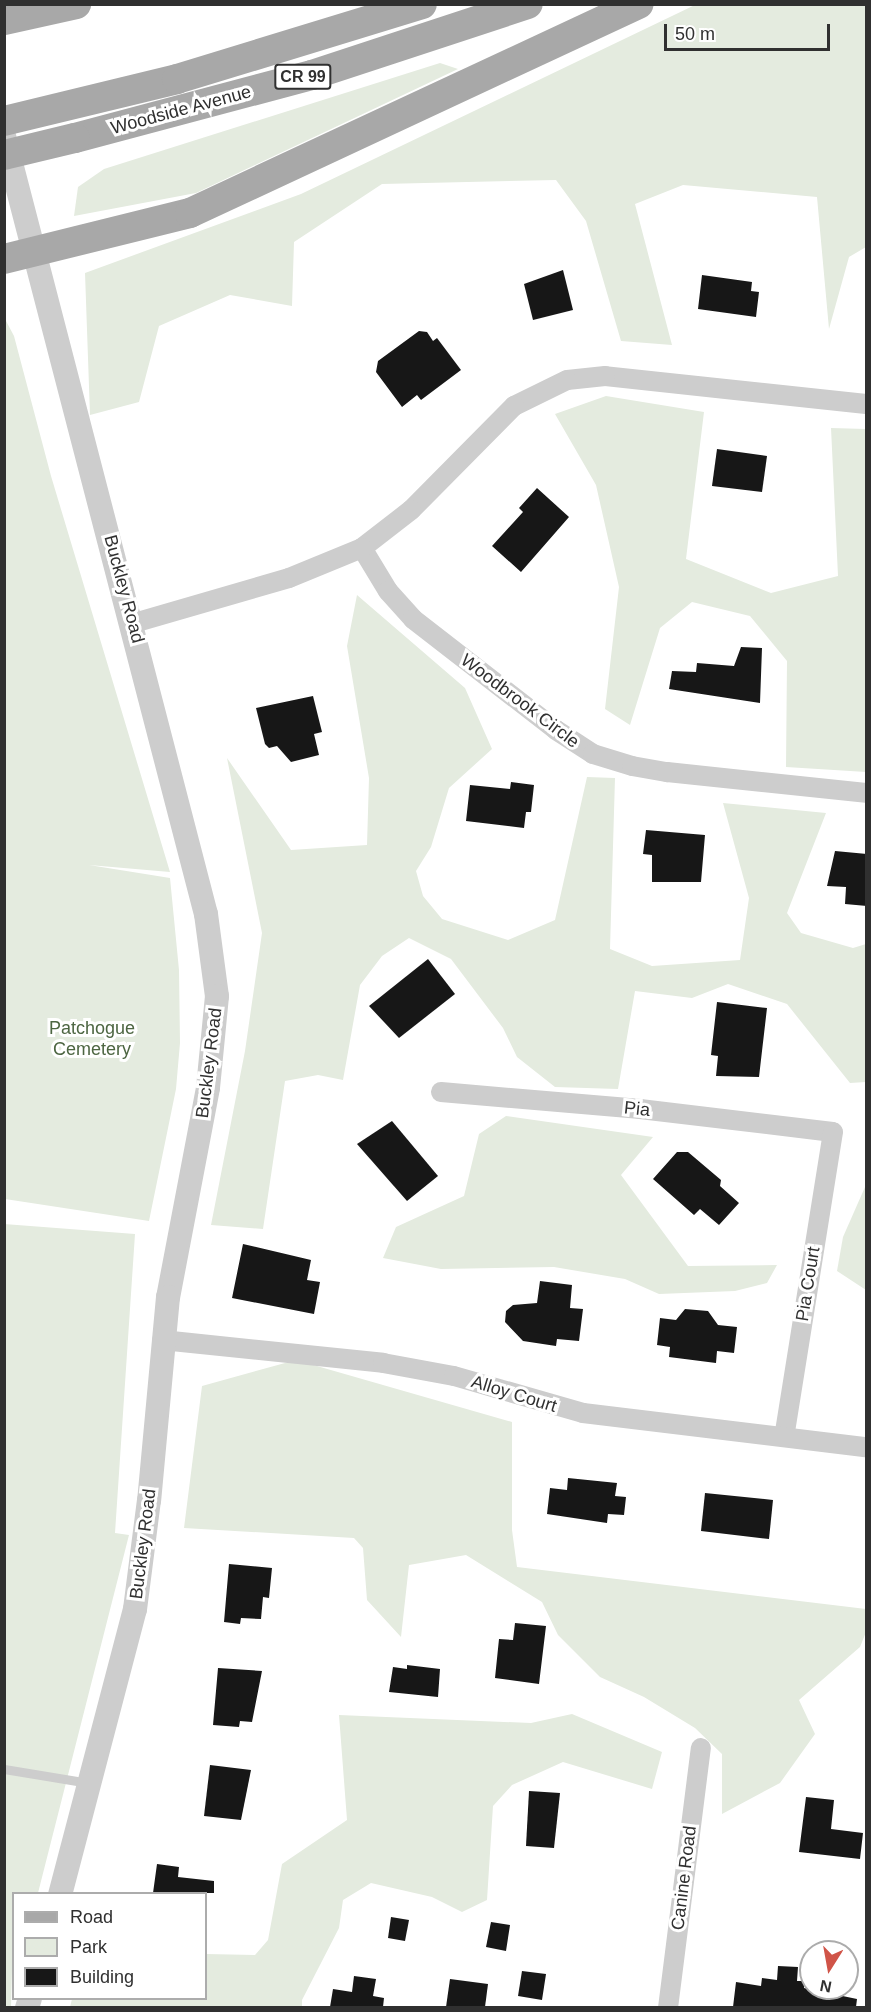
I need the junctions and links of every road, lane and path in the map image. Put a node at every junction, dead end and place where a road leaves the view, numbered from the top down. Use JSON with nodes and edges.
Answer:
{"nodes":[{"id":1,"x":76,"y":4,"type":"edge"},
{"id":2,"x":422,"y":4,"type":"edge"},
{"id":3,"x":528,"y":4,"type":"edge"},
{"id":4,"x":639,"y":4,"type":"edge"},
{"id":5,"x":4,"y":20,"type":"edge"},
{"id":6,"x":4,"y":121,"type":"edge"},
{"id":7,"x":4,"y":136,"type":"edge"},
{"id":8,"x":4,"y":154,"type":"edge"},
{"id":9,"x":18,"y":256,"type":"edge"},
{"id":10,"x":867,"y":404,"type":"edge"},
{"id":11,"x":362,"y":548,"type":"junction"},
{"id":12,"x":134,"y":623,"type":"junction"},
{"id":13,"x":867,"y":793,"type":"edge"},
{"id":14,"x":441,"y":1092,"type":"dead end"},
{"id":15,"x":833,"y":1132,"type":"joint"},
{"id":16,"x":162,"y":1340,"type":"junction"},
{"id":17,"x":784,"y":1437,"type":"junction"},
{"id":18,"x":867,"y":1447,"type":"edge"},
{"id":19,"x":701,"y":1748,"type":"dead end"},
{"id":20,"x":4,"y":1770,"type":"edge"},
{"id":21,"x":91,"y":1783,"type":"junction"},
{"id":22,"x":60,"y":1892,"type":"edge"},
{"id":23,"x":668,"y":2007,"type":"edge"}],
"edges":[{"from":1,"to":5,"type":"main road"},
{"from":2,"to":6,"type":"main road","name":"Woodside Avenue","number":"CR 99"},
{"from":3,"to":8,"type":"main road","name":"Woodside Avenue","number":"CR 99","bridge":true},
{"from":4,"to":9,"type":"main road"},
{"from":7,"to":9,"type":"street","name":"Buckley Road"},
{"from":9,"to":12,"type":"street","name":"Buckley Road"},
{"from":10,"to":11,"type":"street"},
{"from":11,"to":12,"type":"street"},
{"from":11,"to":13,"type":"street","name":"Woodbrook Circle"},
{"from":12,"to":16,"type":"street","name":"Buckley Road"},
{"from":14,"to":15,"type":"street","name":"Pia"},
{"from":15,"to":17,"type":"street","name":"Pia Court"},
{"from":16,"to":17,"type":"street","name":"Alloy Court"},
{"from":16,"to":21,"type":"street","name":"Buckley Road"},
{"from":17,"to":18,"type":"street","name":"Alloy Court"},
{"from":19,"to":23,"type":"street","name":"Canine Road"},
{"from":20,"to":21,"type":"lane"},
{"from":21,"to":22,"type":"street","name":"Buckley Road"}]}
